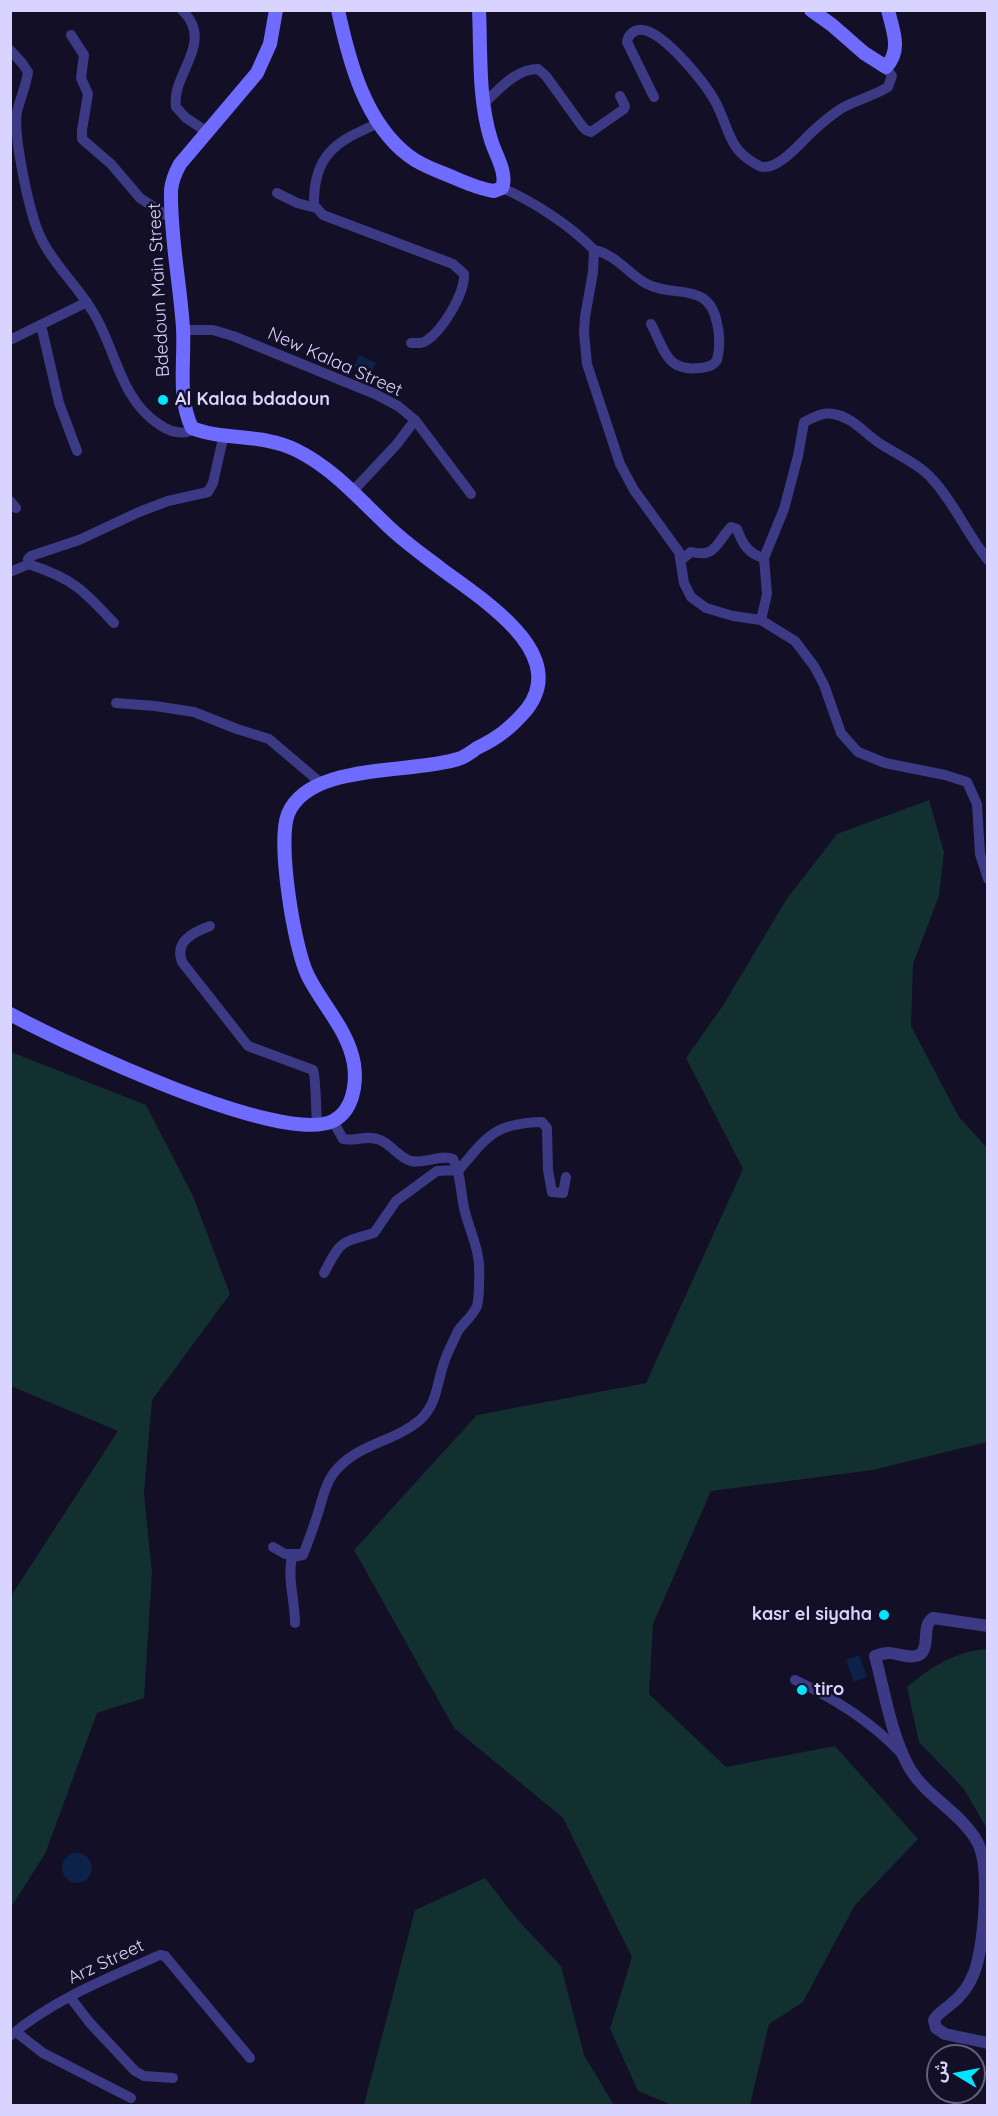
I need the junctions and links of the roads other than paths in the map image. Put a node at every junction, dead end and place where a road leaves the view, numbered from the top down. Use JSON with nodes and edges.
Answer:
{"nodes":[{"id":1,"x":182,"y":10,"type":"edge"},
{"id":2,"x":276,"y":10,"type":"edge"},
{"id":3,"x":338,"y":10,"type":"edge"},
{"id":4,"x":479,"y":10,"type":"edge"},
{"id":5,"x":811,"y":10,"type":"edge"},
{"id":6,"x":888,"y":10,"type":"edge"},
{"id":7,"x":71,"y":35,"type":"dead end"},
{"id":8,"x":10,"y":50,"type":"edge"},
{"id":9,"x":886,"y":67,"type":"junction"},
{"id":10,"x":620,"y":96,"type":"dead end"},
{"id":11,"x":654,"y":97,"type":"dead end"},
{"id":12,"x":483,"y":104,"type":"junction"},
{"id":13,"x":14,"y":115,"type":"edge"},
{"id":14,"x":380,"y":123,"type":"junction"},
{"id":15,"x":206,"y":131,"type":"junction"},
{"id":16,"x":502,"y":188,"type":"junction"},
{"id":17,"x":277,"y":193,"type":"dead end"},
{"id":18,"x":316,"y":208,"type":"junction"},
{"id":19,"x":172,"y":219,"type":"junction"},
{"id":20,"x":594,"y":250,"type":"junction"},
{"id":21,"x":87,"y":302,"type":"junction"},
{"id":22,"x":651,"y":324,"type":"dead end"},
{"id":23,"x":41,"y":326,"type":"junction"},
{"id":24,"x":183,"y":330,"type":"junction"},
{"id":25,"x":10,"y":340,"type":"edge"},
{"id":26,"x":411,"y":344,"type":"dead end"},
{"id":27,"x":415,"y":420,"type":"junction"},
{"id":28,"x":192,"y":428,"type":"junction"},
{"id":29,"x":224,"y":434,"type":"junction"},
{"id":30,"x":77,"y":451,"type":"dead end"},
{"id":31,"x":352,"y":492,"type":"junction"},
{"id":32,"x":471,"y":494,"type":"dead end"},
{"id":33,"x":764,"y":558,"type":"junction"},
{"id":34,"x":681,"y":560,"type":"junction"},
{"id":35,"x":987,"y":560,"type":"edge"},
{"id":36,"x":29,"y":564,"type":"junction"},
{"id":37,"x":10,"y":572,"type":"edge"},
{"id":38,"x":761,"y":620,"type":"junction"},
{"id":39,"x":114,"y":623,"type":"dead end"},
{"id":40,"x":116,"y":703,"type":"dead end"},
{"id":41,"x":322,"y":784,"type":"junction"},
{"id":42,"x":987,"y":879,"type":"edge"},
{"id":43,"x":210,"y":926,"type":"dead end"},
{"id":44,"x":10,"y":1014,"type":"edge"},
{"id":45,"x":333,"y":1121,"type":"junction"},
{"id":46,"x":317,"y":1124,"type":"junction"},
{"id":47,"x":459,"y":1170,"type":"junction"},
{"id":48,"x":566,"y":1177,"type":"dead end"},
{"id":49,"x":324,"y":1273,"type":"dead end"},
{"id":50,"x":273,"y":1547,"type":"dead end"},
{"id":51,"x":303,"y":1555,"type":"junction"},
{"id":52,"x":295,"y":1623,"type":"dead end"},
{"id":53,"x":987,"y":1626,"type":"edge"},
{"id":54,"x":795,"y":1680,"type":"dead end"},
{"id":55,"x":903,"y":1754,"type":"junction"},
{"id":56,"x":986,"y":1908,"type":"edge"},
{"id":57,"x":70,"y":1997,"type":"junction"},
{"id":58,"x":13,"y":2034,"type":"edge"},
{"id":59,"x":987,"y":2043,"type":"edge"},
{"id":60,"x":250,"y":2058,"type":"dead end"},
{"id":61,"x":173,"y":2078,"type":"dead end"},
{"id":62,"x":131,"y":2098,"type":"dead end"}],
"edges":[{"from":1,"to":15,"type":"street"},
{"from":2,"to":15,"type":"main road","name":"Bdedoun Main Street"},
{"from":3,"to":14,"type":"main road"},
{"from":4,"to":12,"type":"main road"},
{"from":5,"to":9,"type":"main road"},
{"from":6,"to":9,"type":"main road"},
{"from":7,"to":19,"type":"street"},
{"from":8,"to":13,"type":"street"},
{"from":9,"to":11,"type":"street"},
{"from":10,"to":12,"type":"street"},
{"from":12,"to":16,"type":"main road"},
{"from":13,"to":21,"type":"street"},
{"from":14,"to":16,"type":"main road"},
{"from":14,"to":18,"type":"street"},
{"from":15,"to":19,"type":"main road","name":"Bdedoun Main Street"},
{"from":16,"to":20,"type":"street"},
{"from":17,"to":18,"type":"street"},
{"from":18,"to":26,"type":"street"},
{"from":19,"to":24,"type":"main road","name":"Bdedoun Main Street"},
{"from":20,"to":22,"type":"street"},
{"from":20,"to":34,"type":"street"},
{"from":21,"to":23,"type":"street"},
{"from":21,"to":28,"type":"street"},
{"from":23,"to":25,"type":"street"},
{"from":23,"to":30,"type":"street"},
{"from":24,"to":27,"type":"street","name":"New Kalaa Street"},
{"from":24,"to":28,"type":"main road","name":"Bdedoun Main Street"},
{"from":27,"to":31,"type":"street"},
{"from":27,"to":32,"type":"street","name":"New Kalaa Street"},
{"from":28,"to":29,"type":"main road"},
{"from":29,"to":31,"type":"main road"},
{"from":29,"to":36,"type":"street"},
{"from":31,"to":41,"type":"main road"},
{"from":33,"to":34,"type":"street"},
{"from":33,"to":35,"type":"street"},
{"from":33,"to":38,"type":"street"},
{"from":34,"to":38,"type":"street"},
{"from":36,"to":37,"type":"street"},
{"from":36,"to":39,"type":"street"},
{"from":38,"to":42,"type":"street"},
{"from":40,"to":41,"type":"street"},
{"from":41,"to":45,"type":"main road"},
{"from":43,"to":46,"type":"street"},
{"from":44,"to":46,"type":"main road"},
{"from":45,"to":46,"type":"main road"},
{"from":45,"to":47,"type":"street"},
{"from":47,"to":48,"type":"street"},
{"from":47,"to":49,"type":"street"},
{"from":47,"to":51,"type":"street"},
{"from":50,"to":51,"type":"street"},
{"from":51,"to":52,"type":"street"},
{"from":53,"to":55,"type":"street"},
{"from":54,"to":55,"type":"street"},
{"from":55,"to":56,"type":"street"},
{"from":56,"to":59,"type":"street"},
{"from":57,"to":58,"type":"street","name":"Arz Street"},
{"from":57,"to":60,"type":"street","name":"Arz Street"},
{"from":57,"to":61,"type":"street"},
{"from":58,"to":62,"type":"street"}]}
